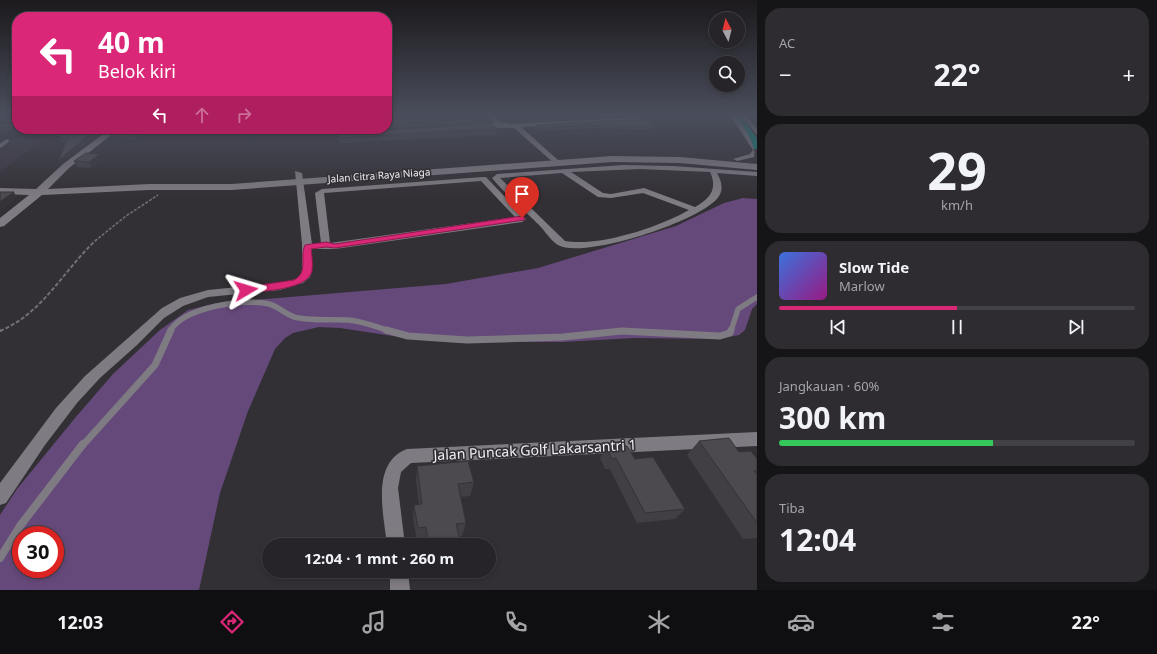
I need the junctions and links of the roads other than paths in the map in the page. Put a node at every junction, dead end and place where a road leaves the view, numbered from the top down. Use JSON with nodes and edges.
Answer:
{"nodes":[{"id":1,"x":97,"y":143,"type":"edge"},
{"id":2,"x":537,"y":143,"type":"edge"},
{"id":3,"x":751,"y":143,"type":"edge"},
{"id":4,"x":552,"y":159,"type":"junction"},
{"id":5,"x":737,"y":159,"type":"junction"},
{"id":6,"x":757,"y":161,"type":"edge"},
{"id":7,"x":757,"y":167,"type":"edge"},
{"id":8,"x":563,"y":170,"type":"junction"},
{"id":9,"x":712,"y":170,"type":"junction"},
{"id":10,"x":267,"y":174,"type":"dead end"},
{"id":11,"x":757,"y":174,"type":"edge"},
{"id":12,"x":221,"y":177,"type":"dead end"},
{"id":13,"x":298,"y":177,"type":"junction"},
{"id":14,"x":0,"y":183,"type":"edge"},
{"id":15,"x":47,"y":184,"type":"junction"},
{"id":16,"x":0,"y":191,"type":"edge"},
{"id":17,"x":39,"y":192,"type":"junction"},
{"id":18,"x":696,"y":210,"type":"junction"},
{"id":19,"x":0,"y":224,"type":"edge"},
{"id":20,"x":326,"y":245,"type":"junction"},
{"id":21,"x":307,"y":247,"type":"junction"},
{"id":22,"x":757,"y":297,"type":"edge"},
{"id":23,"x":757,"y":439,"type":"edge"},
{"id":24,"x":0,"y":497,"type":"edge"},
{"id":25,"x":395,"y":538,"type":"edge"},
{"id":26,"x":0,"y":558,"type":"edge"},
{"id":27,"x":399,"y":578,"type":"edge"},
{"id":28,"x":400,"y":590,"type":"edge"}],
"edges":[{"from":1,"to":15,"type":"street"},
{"from":2,"to":4,"type":"street"},
{"from":3,"to":5,"type":"street"},
{"from":4,"to":5,"type":"street","name":"Jalan Citra Raya Niaga"},
{"from":4,"to":7,"type":"street","name":"Jalan Citra Raya Niaga"},
{"from":4,"to":13,"type":"street","name":"Jalan Citra Raya Niaga"},
{"from":5,"to":6,"type":"street","name":"Jalan Citra Raya Niaga"},
{"from":8,"to":9,"type":"street"},
{"from":8,"to":18,"type":"street"},
{"from":8,"to":18,"type":"street"},
{"from":9,"to":11,"type":"street"},
{"from":9,"to":18,"type":"street"},
{"from":10,"to":13,"type":"street","name":"Jalan Citra Raya Niaga"},
{"from":12,"to":15,"type":"street"},
{"from":13,"to":17,"type":"street","name":"Jalan Citra Raya Niaga"},
{"from":13,"to":21,"type":"street"},
{"from":14,"to":15,"type":"street"},
{"from":15,"to":17,"type":"street"},
{"from":16,"to":17,"type":"street","name":"Jalan Citra Raya Niaga"},
{"from":17,"to":19,"type":"street"},
{"from":20,"to":20,"type":"street"},
{"from":20,"to":21,"type":"street"},
{"from":21,"to":24,"type":"street"},
{"from":22,"to":26,"type":"lane"},
{"from":23,"to":25,"type":"street","name":"Jalan Puncak Golf Lakarsantri 1"},
{"from":27,"to":28,"type":"street"}]}
